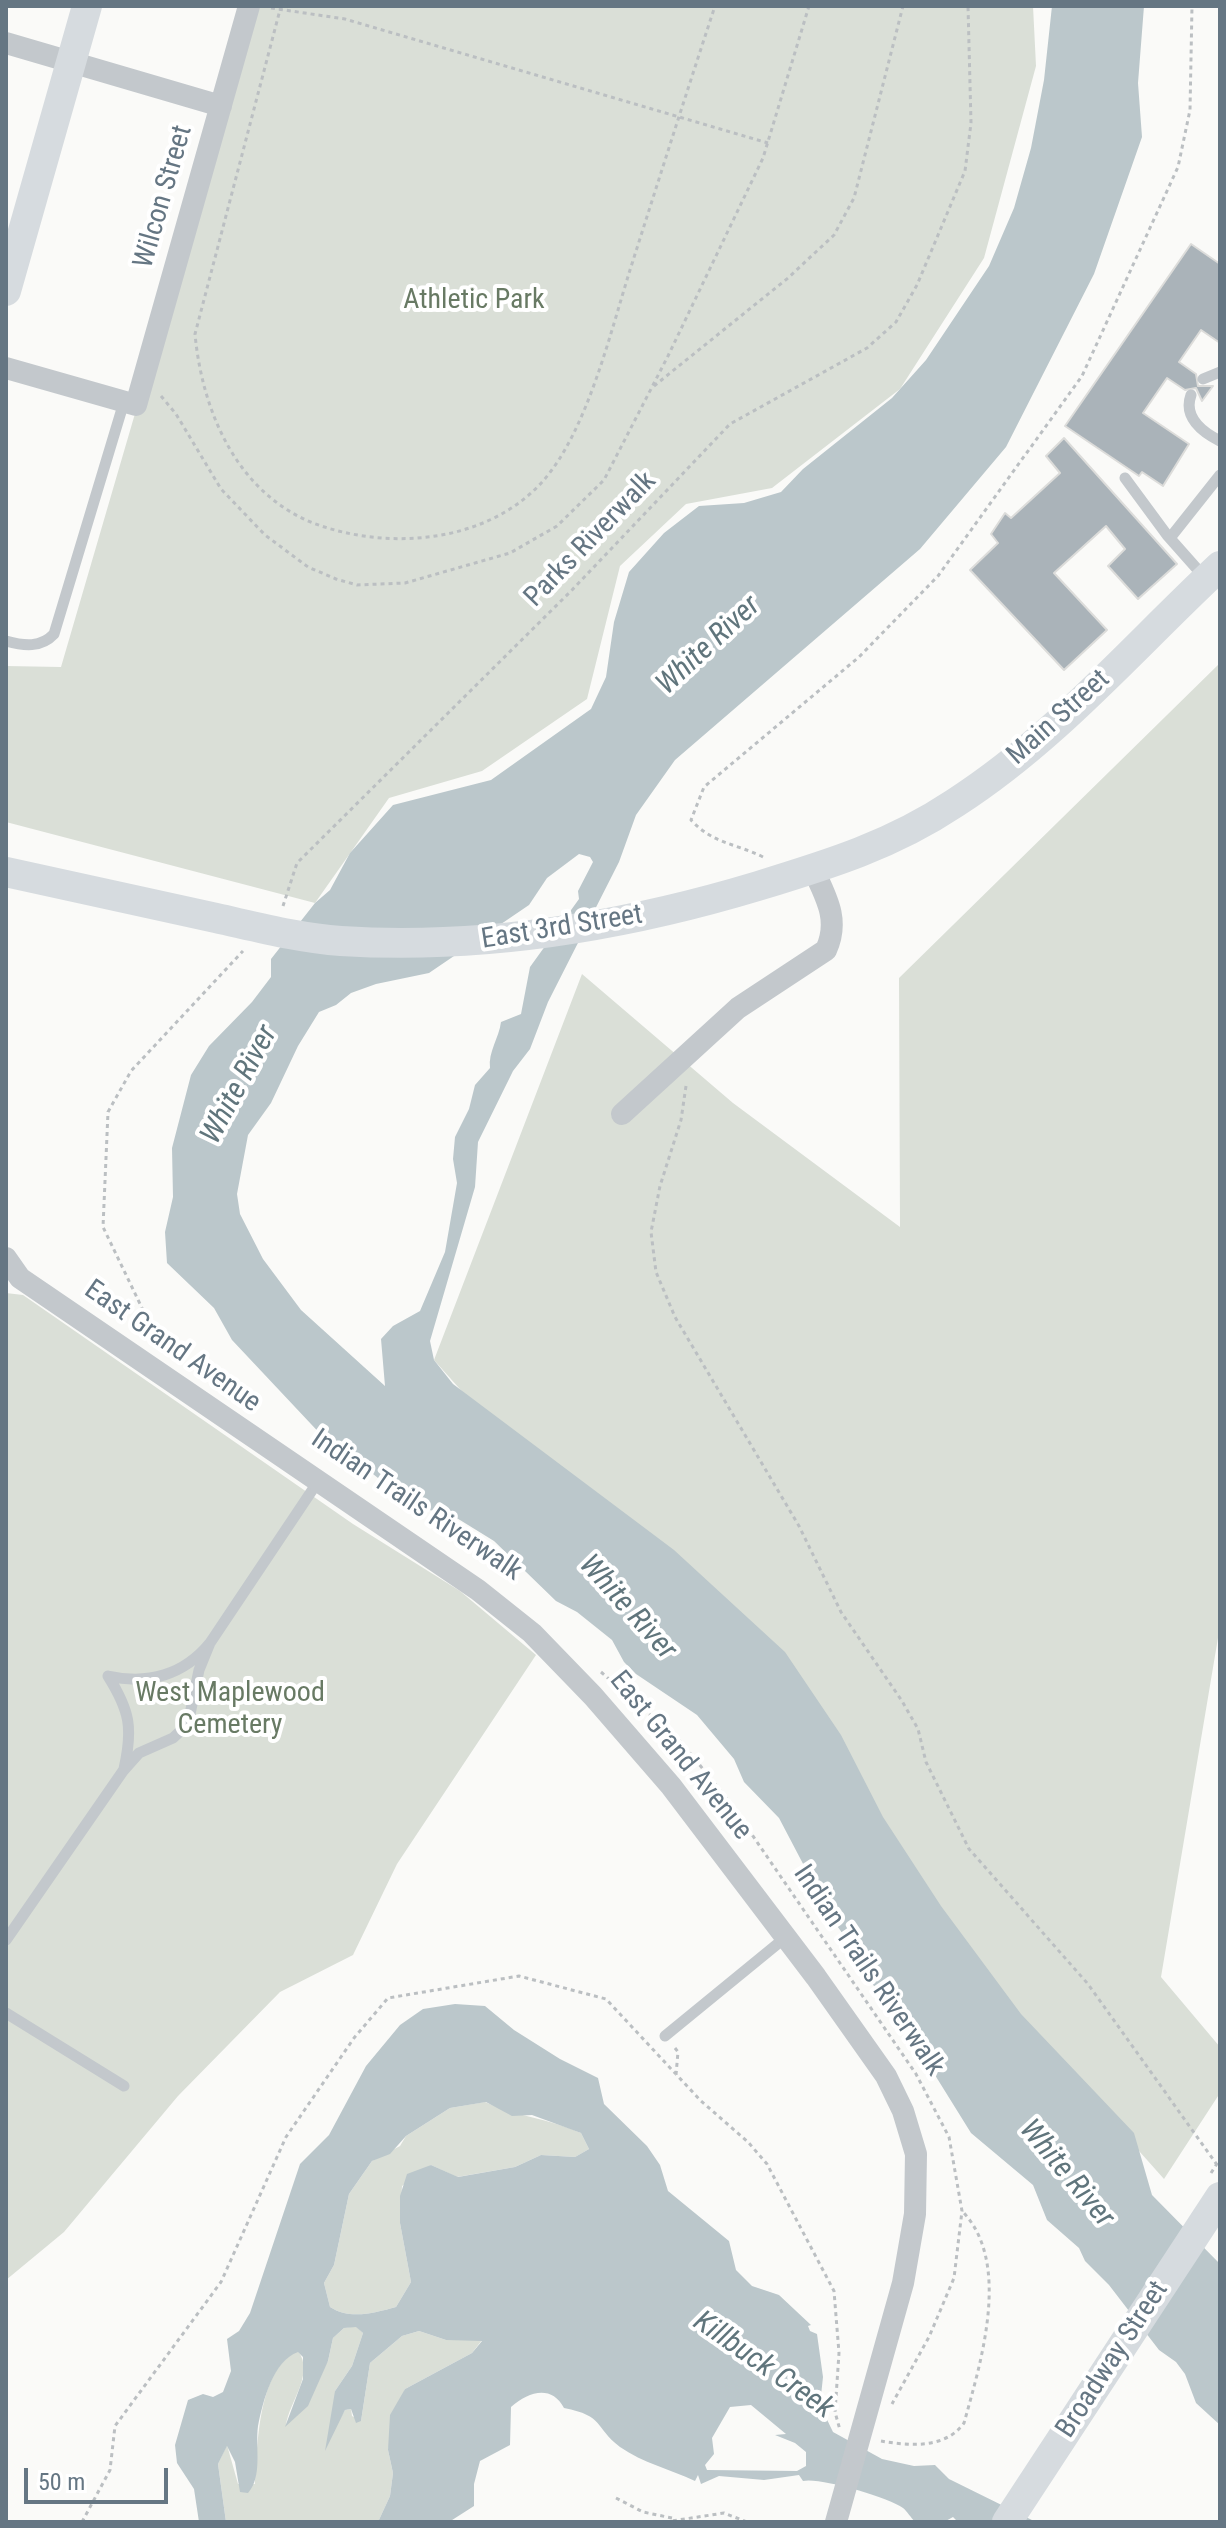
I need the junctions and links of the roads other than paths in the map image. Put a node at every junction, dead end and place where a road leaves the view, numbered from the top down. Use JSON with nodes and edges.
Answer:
{"nodes":[{"id":1,"x":87,"y":6,"type":"edge"},
{"id":2,"x":249,"y":6,"type":"edge"},
{"id":3,"x":6,"y":43,"type":"edge"},
{"id":4,"x":71,"y":62,"type":"junction"},
{"id":5,"x":221,"y":106,"type":"junction"},
{"id":6,"x":6,"y":291,"type":"edge"},
{"id":7,"x":6,"y":368,"type":"edge"},
{"id":8,"x":1220,"y":372,"type":"edge"},
{"id":9,"x":1203,"y":379,"type":"dead end"},
{"id":10,"x":1191,"y":395,"type":"dead end"},
{"id":11,"x":130,"y":404,"type":"junction"},
{"id":12,"x":1220,"y":441,"type":"edge"},
{"id":13,"x":1220,"y":475,"type":"edge"},
{"id":14,"x":1125,"y":478,"type":"dead end"},
{"id":15,"x":1170,"y":538,"type":"junction"},
{"id":16,"x":1213,"y":573,"type":"edge"},
{"id":17,"x":6,"y":641,"type":"edge"},
{"id":18,"x":880,"y":846,"type":"joint"},
{"id":19,"x":813,"y":869,"type":"junction"},
{"id":20,"x":6,"y":872,"type":"edge"},
{"id":21,"x":622,"y":1114,"type":"dead end"},
{"id":22,"x":6,"y":1258,"type":"edge"},
{"id":23,"x":317,"y":1483,"type":"junction"},
{"id":24,"x":210,"y":1643,"type":"junction"},
{"id":25,"x":123,"y":1771,"type":"junction"},
{"id":26,"x":786,"y":1937,"type":"junction"},
{"id":27,"x":6,"y":1940,"type":"edge"},
{"id":28,"x":6,"y":2013,"type":"edge"},
{"id":29,"x":665,"y":2036,"type":"road end"},
{"id":30,"x":124,"y":2086,"type":"dead end"},
{"id":31,"x":1220,"y":2197,"type":"edge"},
{"id":32,"x":836,"y":2520,"type":"edge"},
{"id":33,"x":1007,"y":2522,"type":"edge"}],
"edges":[{"from":1,"to":4,"type":"main road"},
{"from":2,"to":5,"type":"street","name":"Wilcon Street"},
{"from":3,"to":4,"type":"street"},
{"from":4,"to":5,"type":"street"},
{"from":4,"to":6,"type":"main road"},
{"from":5,"to":11,"type":"street","name":"Wilcon Street"},
{"from":7,"to":11,"type":"street"},
{"from":8,"to":9,"type":"lane"},
{"from":10,"to":12,"type":"lane"},
{"from":11,"to":17,"type":"lane"},
{"from":13,"to":15,"type":"lane"},
{"from":14,"to":15,"type":"lane"},
{"from":15,"to":16,"type":"lane"},
{"from":16,"to":18,"type":"main road","name":"Main Street"},
{"from":18,"to":19,"type":"main road","name":"East 3rd Street"},
{"from":19,"to":20,"type":"main road","name":"East 3rd Street"},
{"from":19,"to":21,"type":"street"},
{"from":22,"to":23,"type":"street","name":"East Grand Avenue"},
{"from":23,"to":24,"type":"lane"},
{"from":23,"to":26,"type":"street","name":"East Grand Avenue"},
{"from":24,"to":25,"type":"lane"},
{"from":24,"to":25,"type":"lane"},
{"from":25,"to":27,"type":"lane"},
{"from":26,"to":29,"type":"lane"},
{"from":26,"to":32,"type":"street","name":"East Grand Avenue"},
{"from":28,"to":30,"type":"lane"},
{"from":31,"to":33,"type":"main road","name":"Broadway Street"}]}
